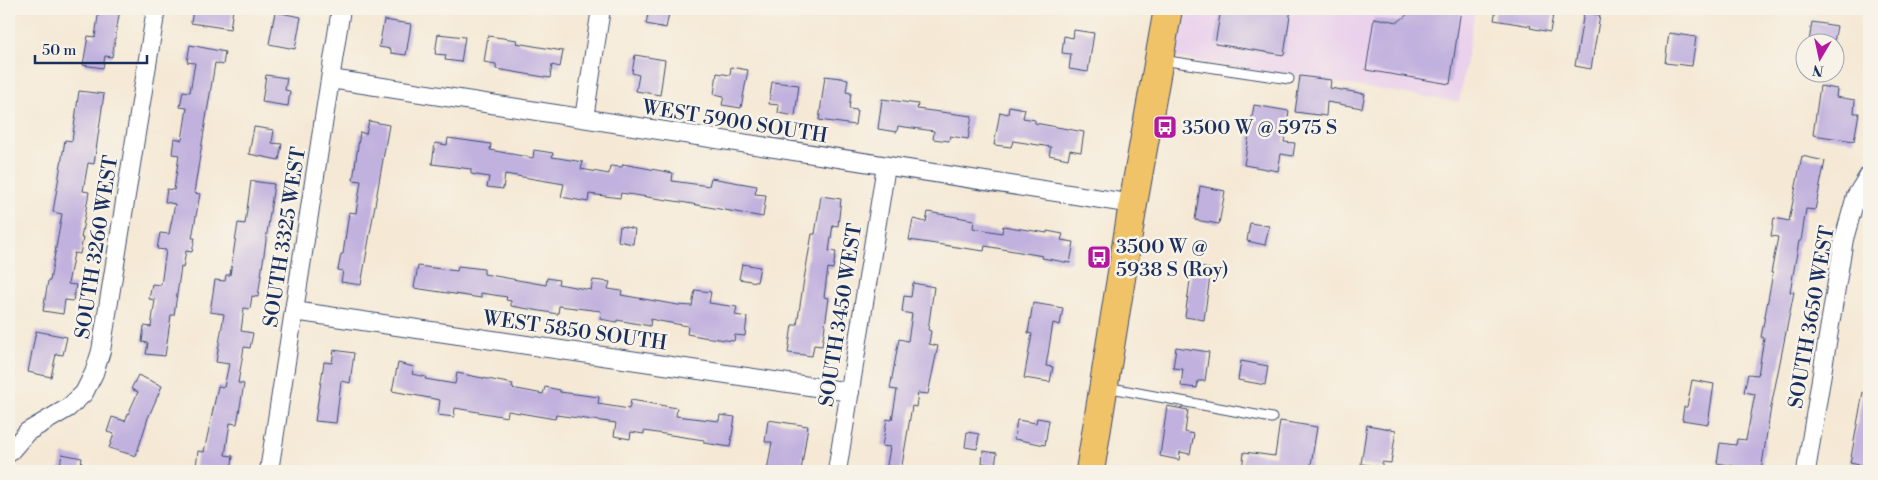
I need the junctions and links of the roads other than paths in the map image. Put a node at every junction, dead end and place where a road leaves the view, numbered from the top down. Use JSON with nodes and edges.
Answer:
{"nodes":[{"id":1,"x":156,"y":9,"type":"edge"},
{"id":2,"x":341,"y":9,"type":"edge"},
{"id":3,"x":601,"y":9,"type":"edge"},
{"id":4,"x":1168,"y":9,"type":"edge"},
{"id":5,"x":1159,"y":59,"type":"junction"},
{"id":6,"x":331,"y":79,"type":"junction"},
{"id":7,"x":1289,"y":79,"type":"dead end"},
{"id":8,"x":584,"y":118,"type":"junction"},
{"id":9,"x":886,"y":166,"type":"junction"},
{"id":10,"x":1869,"y":175,"type":"edge"},
{"id":11,"x":1132,"y":204,"type":"junction"},
{"id":12,"x":294,"y":310,"type":"junction"},
{"id":13,"x":1104,"y":386,"type":"junction"},
{"id":14,"x":850,"y":392,"type":"junction"},
{"id":15,"x":1272,"y":418,"type":"dead end"},
{"id":16,"x":9,"y":453,"type":"edge"},
{"id":17,"x":269,"y":471,"type":"edge"},
{"id":18,"x":837,"y":471,"type":"edge"},
{"id":19,"x":1090,"y":471,"type":"edge"},
{"id":20,"x":1806,"y":471,"type":"edge"}],
"edges":[{"from":1,"to":16,"type":"street","name":"SOUTH 3260 WEST"},
{"from":2,"to":6,"type":"street","name":"SOUTH 3325 WEST"},
{"from":3,"to":8,"type":"street"},
{"from":4,"to":5,"type":"main road"},
{"from":5,"to":7,"type":"lane"},
{"from":5,"to":11,"type":"main road"},
{"from":6,"to":8,"type":"street","name":"WEST 5900 SOUTH"},
{"from":6,"to":12,"type":"street","name":"SOUTH 3325 WEST"},
{"from":8,"to":9,"type":"street","name":"WEST 5900 SOUTH"},
{"from":9,"to":11,"type":"street","name":"WEST 5900 SOUTH"},
{"from":9,"to":14,"type":"street","name":"SOUTH 3450 WEST"},
{"from":10,"to":20,"type":"street","name":"SOUTH 3650 WEST"},
{"from":11,"to":13,"type":"main road"},
{"from":12,"to":14,"type":"street","name":"WEST 5850 SOUTH"},
{"from":12,"to":17,"type":"street","name":"SOUTH 3325 WEST"},
{"from":13,"to":15,"type":"lane"},
{"from":13,"to":19,"type":"main road"},
{"from":14,"to":18,"type":"street","name":"SOUTH 3450 WEST"}]}
